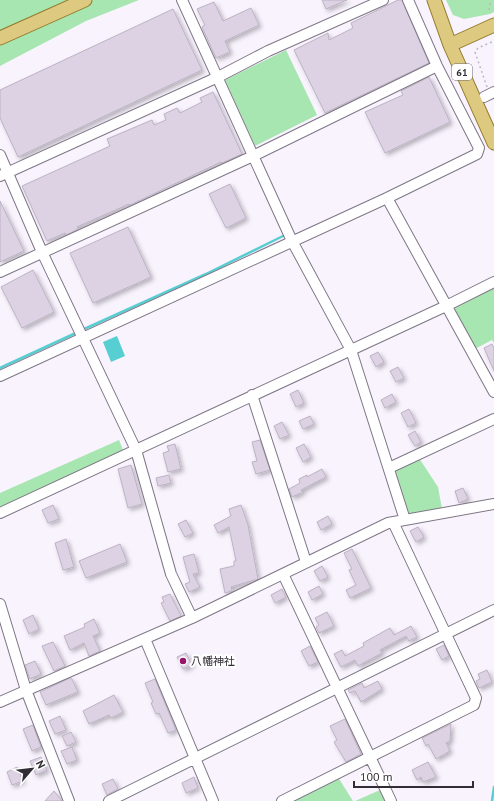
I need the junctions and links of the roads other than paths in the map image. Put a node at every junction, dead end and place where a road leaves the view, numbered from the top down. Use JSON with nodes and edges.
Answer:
{"nodes":[{"id":1,"x":85,"y":0,"type":"edge"},
{"id":2,"x":182,"y":0,"type":"edge"},
{"id":3,"x":384,"y":0,"type":"edge"},
{"id":4,"x":408,"y":0,"type":"edge"},
{"id":5,"x":434,"y":0,"type":"edge"},
{"id":6,"x":494,"y":25,"type":"edge"},
{"id":7,"x":0,"y":38,"type":"edge"},
{"id":8,"x":450,"y":45,"type":"junction"},
{"id":9,"x":437,"y":66,"type":"junction"},
{"id":10,"x":218,"y":77,"type":"junction"},
{"id":11,"x":494,"y":143,"type":"edge"},
{"id":12,"x":0,"y":155,"type":"edge"},
{"id":13,"x":253,"y":156,"type":"junction"},
{"id":14,"x":4,"y":174,"type":"edge"},
{"id":15,"x":387,"y":198,"type":"junction"},
{"id":16,"x":292,"y":240,"type":"junction"},
{"id":17,"x":42,"y":252,"type":"junction"},
{"id":18,"x":0,"y":272,"type":"edge"},
{"id":19,"x":494,"y":282,"type":"edge"},
{"id":20,"x":446,"y":306,"type":"junction"},
{"id":21,"x":83,"y":336,"type":"junction"},
{"id":22,"x":351,"y":350,"type":"junction"},
{"id":23,"x":0,"y":376,"type":"edge"},
{"id":24,"x":494,"y":392,"type":"edge"},
{"id":25,"x":252,"y":395,"type":"junction"},
{"id":26,"x":494,"y":419,"type":"edge"},
{"id":27,"x":136,"y":450,"type":"junction"},
{"id":28,"x":389,"y":468,"type":"junction"},
{"id":29,"x":494,"y":504,"type":"edge"},
{"id":30,"x":0,"y":513,"type":"edge"},
{"id":31,"x":405,"y":520,"type":"junction"},
{"id":32,"x":393,"y":522,"type":"junction"},
{"id":33,"x":306,"y":562,"type":"junction"},
{"id":34,"x":283,"y":574,"type":"junction"},
{"id":35,"x":0,"y":604,"type":"edge"},
{"id":36,"x":494,"y":610,"type":"edge"},
{"id":37,"x":192,"y":618,"type":"junction"},
{"id":38,"x":445,"y":634,"type":"junction"},
{"id":39,"x":145,"y":639,"type":"junction"},
{"id":40,"x":336,"y":688,"type":"junction"},
{"id":41,"x":26,"y":690,"type":"junction"},
{"id":42,"x":0,"y":702,"type":"edge"},
{"id":43,"x":195,"y":758,"type":"junction"},
{"id":44,"x":370,"y":758,"type":"junction"},
{"id":45,"x":69,"y":801,"type":"edge"},
{"id":46,"x":109,"y":801,"type":"edge"},
{"id":47,"x":213,"y":801,"type":"edge"},
{"id":48,"x":282,"y":801,"type":"edge"},
{"id":49,"x":391,"y":801,"type":"edge"}],
"edges":[{"from":1,"to":7,"type":"main road"},
{"from":2,"to":10,"type":"street"},
{"from":3,"to":10,"type":"street"},
{"from":4,"to":9,"type":"street"},
{"from":5,"to":8,"type":"main road","number":"61"},
{"from":6,"to":8,"type":"main road"},
{"from":8,"to":11,"type":"main road","number":"61"},
{"from":9,"to":13,"type":"street"},
{"from":9,"to":15,"type":"street"},
{"from":10,"to":13,"type":"street"},
{"from":10,"to":14,"type":"street"},
{"from":12,"to":14,"type":"street"},
{"from":13,"to":16,"type":"street"},
{"from":13,"to":17,"type":"street"},
{"from":14,"to":17,"type":"street"},
{"from":15,"to":16,"type":"street"},
{"from":15,"to":20,"type":"street"},
{"from":16,"to":21,"type":"street"},
{"from":16,"to":22,"type":"street"},
{"from":17,"to":18,"type":"street"},
{"from":17,"to":21,"type":"street"},
{"from":19,"to":20,"type":"street"},
{"from":20,"to":22,"type":"street"},
{"from":20,"to":24,"type":"street"},
{"from":21,"to":23,"type":"street"},
{"from":21,"to":27,"type":"street"},
{"from":22,"to":25,"type":"street"},
{"from":22,"to":28,"type":"street"},
{"from":25,"to":27,"type":"street"},
{"from":25,"to":33,"type":"street"},
{"from":26,"to":28,"type":"street"},
{"from":27,"to":30,"type":"street"},
{"from":27,"to":37,"type":"street"},
{"from":28,"to":31,"type":"street"},
{"from":29,"to":31,"type":"street"},
{"from":31,"to":32,"type":"street"},
{"from":32,"to":33,"type":"street"},
{"from":32,"to":38,"type":"street"},
{"from":33,"to":34,"type":"street"},
{"from":34,"to":37,"type":"street"},
{"from":34,"to":40,"type":"street"},
{"from":35,"to":41,"type":"street"},
{"from":36,"to":38,"type":"street"},
{"from":37,"to":39,"type":"street"},
{"from":38,"to":40,"type":"street"},
{"from":38,"to":44,"type":"street"},
{"from":39,"to":41,"type":"street"},
{"from":39,"to":43,"type":"street"},
{"from":40,"to":43,"type":"street"},
{"from":40,"to":44,"type":"street"},
{"from":41,"to":42,"type":"street"},
{"from":41,"to":45,"type":"street"},
{"from":43,"to":46,"type":"street"},
{"from":43,"to":47,"type":"street"},
{"from":44,"to":48,"type":"street"},
{"from":44,"to":49,"type":"street"}]}
